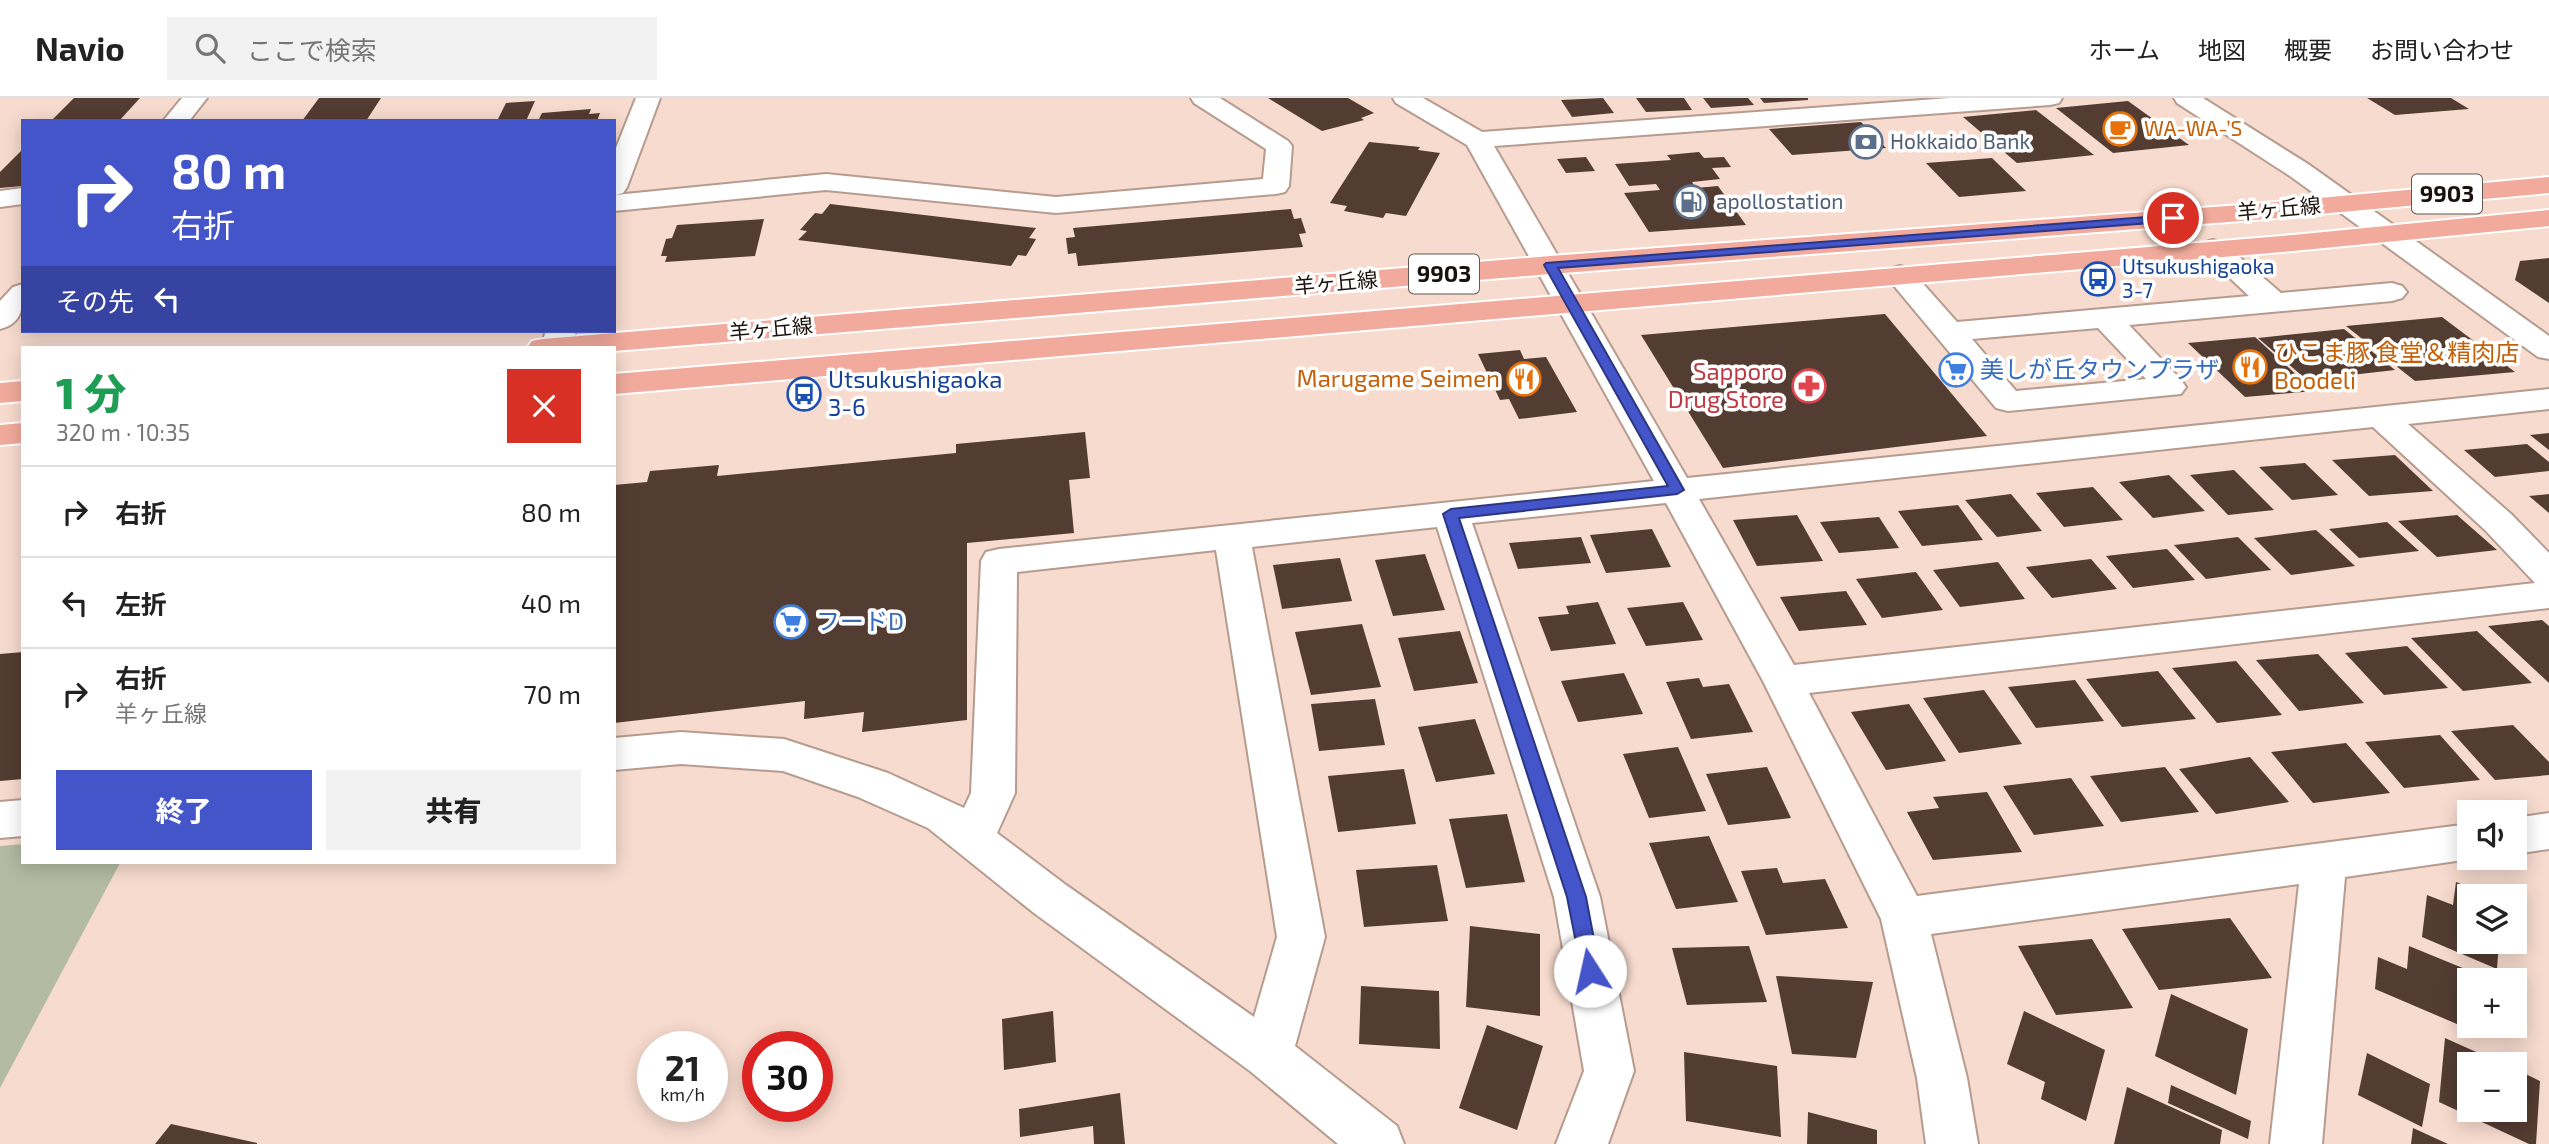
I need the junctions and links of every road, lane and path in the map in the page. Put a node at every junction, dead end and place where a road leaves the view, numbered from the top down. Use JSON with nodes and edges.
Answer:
{"nodes":[{"id":1,"x":195,"y":98,"type":"edge"},
{"id":2,"x":648,"y":98,"type":"edge"},
{"id":3,"x":1203,"y":98,"type":"edge"},
{"id":4,"x":1405,"y":98,"type":"edge"},
{"id":5,"x":2050,"y":98,"type":"edge"},
{"id":6,"x":2186,"y":98,"type":"edge"},
{"id":7,"x":1997,"y":100,"type":"edge"},
{"id":8,"x":177,"y":119,"type":"edge"},
{"id":9,"x":1477,"y":140,"type":"junction"},
{"id":10,"x":616,"y":182,"type":"edge"},
{"id":11,"x":2549,"y":186,"type":"edge"},
{"id":12,"x":21,"y":196,"type":"edge"},
{"id":13,"x":0,"y":199,"type":"edge"},
{"id":14,"x":616,"y":203,"type":"edge"},
{"id":15,"x":2345,"y":203,"type":"junction"},
{"id":16,"x":2549,"y":218,"type":"edge"},
{"id":17,"x":2389,"y":234,"type":"junction"},
{"id":18,"x":2213,"y":249,"type":"junction"},
{"id":19,"x":1550,"y":265,"type":"junction"},
{"id":20,"x":1900,"y":275,"type":"junction"},
{"id":21,"x":2392,"y":292,"type":"dead end"},
{"id":22,"x":21,"y":295,"type":"edge"},
{"id":23,"x":1572,"y":303,"type":"junction"},
{"id":24,"x":2275,"y":303,"type":"junction"},
{"id":25,"x":2106,"y":318,"type":"junction"},
{"id":26,"x":0,"y":320,"type":"edge"},
{"id":27,"x":1948,"y":332,"type":"junction"},
{"id":28,"x":554,"y":344,"type":"edge"},
{"id":29,"x":2549,"y":350,"type":"edge"},
{"id":30,"x":616,"y":384,"type":"edge"},
{"id":31,"x":2170,"y":387,"type":"junction"},
{"id":32,"x":21,"y":391,"type":"edge"},
{"id":33,"x":0,"y":393,"type":"edge"},
{"id":34,"x":2020,"y":400,"type":"junction"},
{"id":35,"x":2549,"y":400,"type":"edge"},
{"id":36,"x":2380,"y":416,"type":"junction"},
{"id":37,"x":21,"y":433,"type":"edge"},
{"id":38,"x":2214,"y":433,"type":"junction"},
{"id":39,"x":0,"y":435,"type":"edge"},
{"id":40,"x":2060,"y":450,"type":"junction"},
{"id":41,"x":1677,"y":490,"type":"junction"},
{"id":42,"x":1451,"y":514,"type":"junction"},
{"id":43,"x":1232,"y":538,"type":"junction"},
{"id":44,"x":2549,"y":575,"type":"edge"},
{"id":45,"x":2549,"y":595,"type":"edge"},
{"id":46,"x":1783,"y":681,"type":"junction"},
{"id":47,"x":616,"y":754,"type":"edge"},
{"id":48,"x":21,"y":818,"type":"edge"},
{"id":49,"x":0,"y":820,"type":"edge"},
{"id":50,"x":2549,"y":831,"type":"edge"},
{"id":51,"x":2527,"y":834,"type":"edge"},
{"id":52,"x":973,"y":838,"type":"junction"},
{"id":53,"x":2457,"y":843,"type":"edge"},
{"id":54,"x":2324,"y":860,"type":"junction"},
{"id":55,"x":1904,"y":918,"type":"junction"},
{"id":56,"x":1268,"y":1055,"type":"junction"},
{"id":57,"x":1378,"y":1144,"type":"edge"},
{"id":58,"x":1581,"y":1144,"type":"edge"},
{"id":59,"x":1952,"y":1144,"type":"edge"},
{"id":60,"x":2296,"y":1144,"type":"edge"}],
"edges":[{"from":1,"to":8,"type":"street"},
{"from":2,"to":10,"type":"street"},
{"from":3,"to":14,"type":"street"},
{"from":4,"to":9,"type":"street"},
{"from":5,"to":7,"type":"street"},
{"from":6,"to":15,"type":"street"},
{"from":7,"to":9,"type":"street"},
{"from":9,"to":19,"type":"street"},
{"from":11,"to":15,"type":"main road","name":"羊ヶ丘線","number":"9903"},
{"from":12,"to":13,"type":"street"},
{"from":15,"to":17,"type":"street"},
{"from":15,"to":19,"type":"main road","name":"羊ヶ丘線","number":"9903"},
{"from":16,"to":17,"type":"main road","name":"羊ヶ丘線","number":"9903"},
{"from":17,"to":18,"type":"main road","name":"羊ヶ丘線","number":"9903"},
{"from":17,"to":29,"type":"street"},
{"from":18,"to":20,"type":"main road","name":"羊ヶ丘線","number":"9903"},
{"from":18,"to":24,"type":"street"},
{"from":19,"to":23,"type":"street"},
{"from":19,"to":28,"type":"main road","name":"羊ヶ丘線","number":"9903"},
{"from":20,"to":23,"type":"main road","name":"羊ヶ丘線","number":"9903"},
{"from":20,"to":27,"type":"street"},
{"from":21,"to":24,"type":"street"},
{"from":22,"to":26,"type":"street"},
{"from":23,"to":30,"type":"main road","name":"羊ヶ丘線","number":"9903"},
{"from":23,"to":41,"type":"street"},
{"from":24,"to":25,"type":"street"},
{"from":25,"to":27,"type":"street"},
{"from":25,"to":31,"type":"street"},
{"from":27,"to":34,"type":"street"},
{"from":31,"to":34,"type":"street"},
{"from":31,"to":38,"type":"street"},
{"from":32,"to":33,"type":"main road"},
{"from":34,"to":40,"type":"street"},
{"from":35,"to":36,"type":"street"},
{"from":36,"to":38,"type":"street"},
{"from":36,"to":44,"type":"street"},
{"from":37,"to":39,"type":"main road"},
{"from":38,"to":40,"type":"street"},
{"from":40,"to":41,"type":"street"},
{"from":41,"to":42,"type":"street"},
{"from":41,"to":46,"type":"street"},
{"from":42,"to":43,"type":"street"},
{"from":42,"to":58,"type":"street"},
{"from":43,"to":52,"type":"street"},
{"from":43,"to":56,"type":"street"},
{"from":45,"to":46,"type":"street"},
{"from":46,"to":55,"type":"street"},
{"from":47,"to":52,"type":"street"},
{"from":48,"to":49,"type":"street"},
{"from":50,"to":51,"type":"street"},
{"from":52,"to":56,"type":"street"},
{"from":53,"to":54,"type":"street"},
{"from":54,"to":55,"type":"street"},
{"from":54,"to":60,"type":"street"},
{"from":55,"to":59,"type":"street"},
{"from":56,"to":57,"type":"street"}]}
